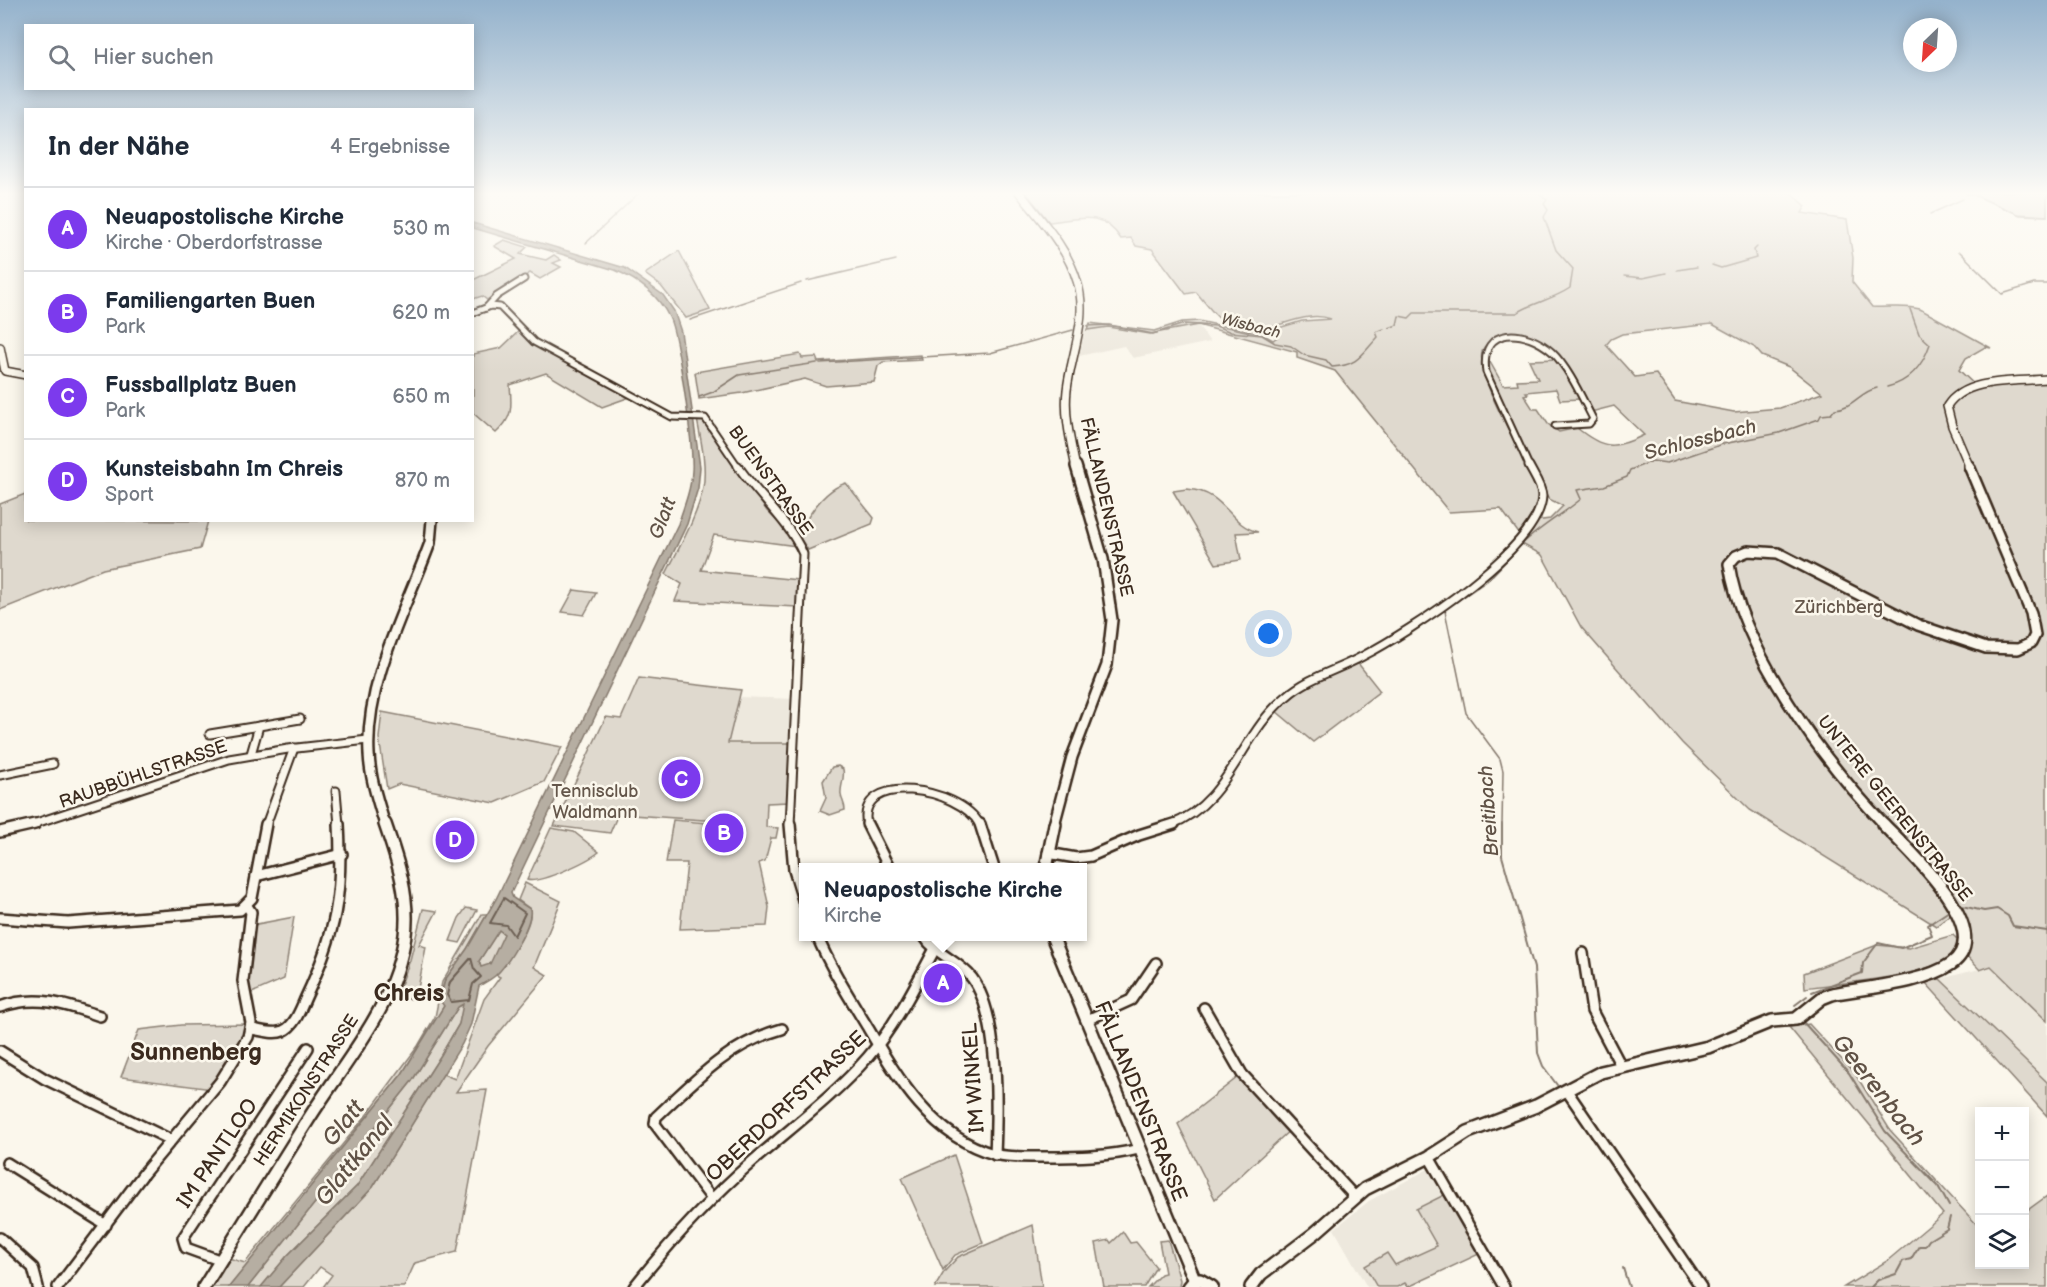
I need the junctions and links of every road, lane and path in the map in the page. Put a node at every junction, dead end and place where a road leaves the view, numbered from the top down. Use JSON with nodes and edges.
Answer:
{"nodes":[{"id":1,"x":1064,"y":252,"type":"edge"},
{"id":2,"x":524,"y":279,"type":"dead end"},
{"id":3,"x":486,"y":308,"type":"junction"},
{"id":4,"x":474,"y":312,"type":"edge"},
{"id":5,"x":0,"y":347,"type":"edge"},
{"id":6,"x":24,"y":375,"type":"edge"},
{"id":7,"x":2047,"y":379,"type":"edge"},
{"id":8,"x":1555,"y":426,"type":"dead end"},
{"id":9,"x":432,"y":522,"type":"edge"},
{"id":10,"x":300,"y":719,"type":"dead end"},
{"id":11,"x":259,"y":726,"type":"junction"},
{"id":12,"x":210,"y":734,"type":"dead end"},
{"id":13,"x":368,"y":740,"type":"junction"},
{"id":14,"x":294,"y":748,"type":"junction"},
{"id":15,"x":251,"y":754,"type":"junction"},
{"id":16,"x":53,"y":764,"type":"dead end"},
{"id":17,"x":0,"y":775,"type":"edge"},
{"id":18,"x":336,"y":791,"type":"dead end"},
{"id":19,"x":0,"y":832,"type":"edge"},
{"id":20,"x":1048,"y":853,"type":"junction"},
{"id":21,"x":342,"y":854,"type":"junction"},
{"id":22,"x":887,"y":863,"type":"edge"},
{"id":23,"x":993,"y":863,"type":"edge"},
{"id":24,"x":1047,"y":863,"type":"edge"},
{"id":25,"x":256,"y":876,"type":"junction"},
{"id":26,"x":799,"y":886,"type":"edge"},
{"id":27,"x":247,"y":906,"type":"junction"},
{"id":28,"x":0,"y":918,"type":"edge"},
{"id":29,"x":820,"y":941,"type":"edge"},
{"id":30,"x":927,"y":941,"type":"edge"},
{"id":31,"x":939,"y":941,"type":"edge"},
{"id":32,"x":1054,"y":941,"type":"edge"},
{"id":33,"x":933,"y":951,"type":"junction"},
{"id":34,"x":1583,"y":953,"type":"dead end"},
{"id":35,"x":1156,"y":963,"type":"dead end"},
{"id":36,"x":0,"y":1007,"type":"edge"},
{"id":37,"x":1204,"y":1008,"type":"dead end"},
{"id":38,"x":100,"y":1016,"type":"dead end"},
{"id":39,"x":1087,"y":1020,"type":"junction"},
{"id":40,"x":250,"y":1029,"type":"junction"},
{"id":41,"x":782,"y":1029,"type":"dead end"},
{"id":42,"x":878,"y":1045,"type":"junction"},
{"id":43,"x":308,"y":1048,"type":"dead end"},
{"id":44,"x":0,"y":1052,"type":"edge"},
{"id":45,"x":1621,"y":1066,"type":"junction"},
{"id":46,"x":1567,"y":1091,"type":"junction"},
{"id":47,"x":171,"y":1140,"type":"junction"},
{"id":48,"x":1139,"y":1149,"type":"junction"},
{"id":49,"x":995,"y":1155,"type":"junction"},
{"id":50,"x":1429,"y":1157,"type":"junction"},
{"id":51,"x":7,"y":1162,"type":"dead end"},
{"id":52,"x":1355,"y":1197,"type":"junction"},
{"id":53,"x":712,"y":1199,"type":"junction"},
{"id":54,"x":106,"y":1225,"type":"junction"},
{"id":55,"x":0,"y":1238,"type":"edge"},
{"id":56,"x":219,"y":1260,"type":"junction"},
{"id":57,"x":1192,"y":1284,"type":"edge"},
{"id":58,"x":38,"y":1287,"type":"edge"},
{"id":59,"x":58,"y":1287,"type":"edge"},
{"id":60,"x":204,"y":1287,"type":"edge"},
{"id":61,"x":634,"y":1287,"type":"edge"},
{"id":62,"x":1212,"y":1287,"type":"edge"},
{"id":63,"x":1251,"y":1287,"type":"edge"},
{"id":64,"x":1504,"y":1287,"type":"edge"},
{"id":65,"x":1701,"y":1287,"type":"edge"}],
"edges":[{"from":1,"to":20,"type":"street","name":"FÄLLANDENSTRASSE"},
{"from":2,"to":3,"type":"street"},
{"from":3,"to":4,"type":"street"},
{"from":3,"to":26,"type":"street","name":"BUENSTRASSE"},
{"from":5,"to":6,"type":"street"},
{"from":7,"to":45,"type":"street","name":"UNTERE GEERENSTRASSE"},
{"from":8,"to":20,"type":"street"},
{"from":9,"to":13,"type":"street","name":"HERMIKONSTRASSE"},
{"from":10,"to":11,"type":"street"},
{"from":11,"to":12,"type":"street"},
{"from":11,"to":15,"type":"street"},
{"from":13,"to":14,"type":"street","name":"RAUBBÜHLSTRASSE"},
{"from":13,"to":56,"type":"street","name":"HERMIKONSTRASSE"},
{"from":14,"to":15,"type":"street","name":"RAUBBÜHLSTRASSE"},
{"from":14,"to":25,"type":"street"},
{"from":15,"to":19,"type":"street","name":"RAUBBÜHLSTRASSE"},
{"from":16,"to":17,"type":"street"},
{"from":18,"to":21,"type":"street"},
{"from":20,"to":24,"type":"street","name":"FÄLLANDENSTRASSE"},
{"from":21,"to":25,"type":"street"},
{"from":21,"to":40,"type":"street"},
{"from":22,"to":23,"type":"street"},
{"from":25,"to":27,"type":"street"},
{"from":27,"to":28,"type":"street"},
{"from":27,"to":40,"type":"street"},
{"from":29,"to":42,"type":"street"},
{"from":30,"to":33,"type":"street"},
{"from":31,"to":33,"type":"street","name":"OBERDORFSTRASSE"},
{"from":32,"to":39,"type":"street","name":"FÄLLANDENSTRASSE"},
{"from":33,"to":42,"type":"street","name":"OBERDORFSTRASSE"},
{"from":33,"to":49,"type":"street","name":"IM WINKEL"},
{"from":34,"to":45,"type":"street"},
{"from":35,"to":39,"type":"street"},
{"from":36,"to":38,"type":"street"},
{"from":37,"to":52,"type":"street"},
{"from":39,"to":48,"type":"street","name":"FÄLLANDENSTRASSE"},
{"from":40,"to":47,"type":"street"},
{"from":41,"to":53,"type":"street"},
{"from":42,"to":49,"type":"street"},
{"from":42,"to":53,"type":"street","name":"OBERDORFSTRASSE"},
{"from":43,"to":56,"type":"street","name":"IM PANTLOO"},
{"from":44,"to":47,"type":"street"},
{"from":45,"to":46,"type":"street","name":"UNTERE GEERENSTRASSE"},
{"from":46,"to":50,"type":"street","name":"UNTERE GEERENSTRASSE"},
{"from":46,"to":65,"type":"street"},
{"from":47,"to":54,"type":"street"},
{"from":48,"to":49,"type":"street"},
{"from":48,"to":57,"type":"street","name":"FÄLLANDENSTRASSE"},
{"from":50,"to":52,"type":"street","name":"UNTERE GEERENSTRASSE"},
{"from":50,"to":64,"type":"street"},
{"from":51,"to":54,"type":"street"},
{"from":52,"to":63,"type":"street","name":"UNTERE GEERENSTRASSE"},
{"from":53,"to":61,"type":"street","name":"OBERDORFSTRASSE"},
{"from":54,"to":59,"type":"street"},
{"from":55,"to":58,"type":"street"},
{"from":56,"to":60,"type":"street","name":"HERMIKONSTRASSE"},
{"from":57,"to":62,"type":"street"}]}
